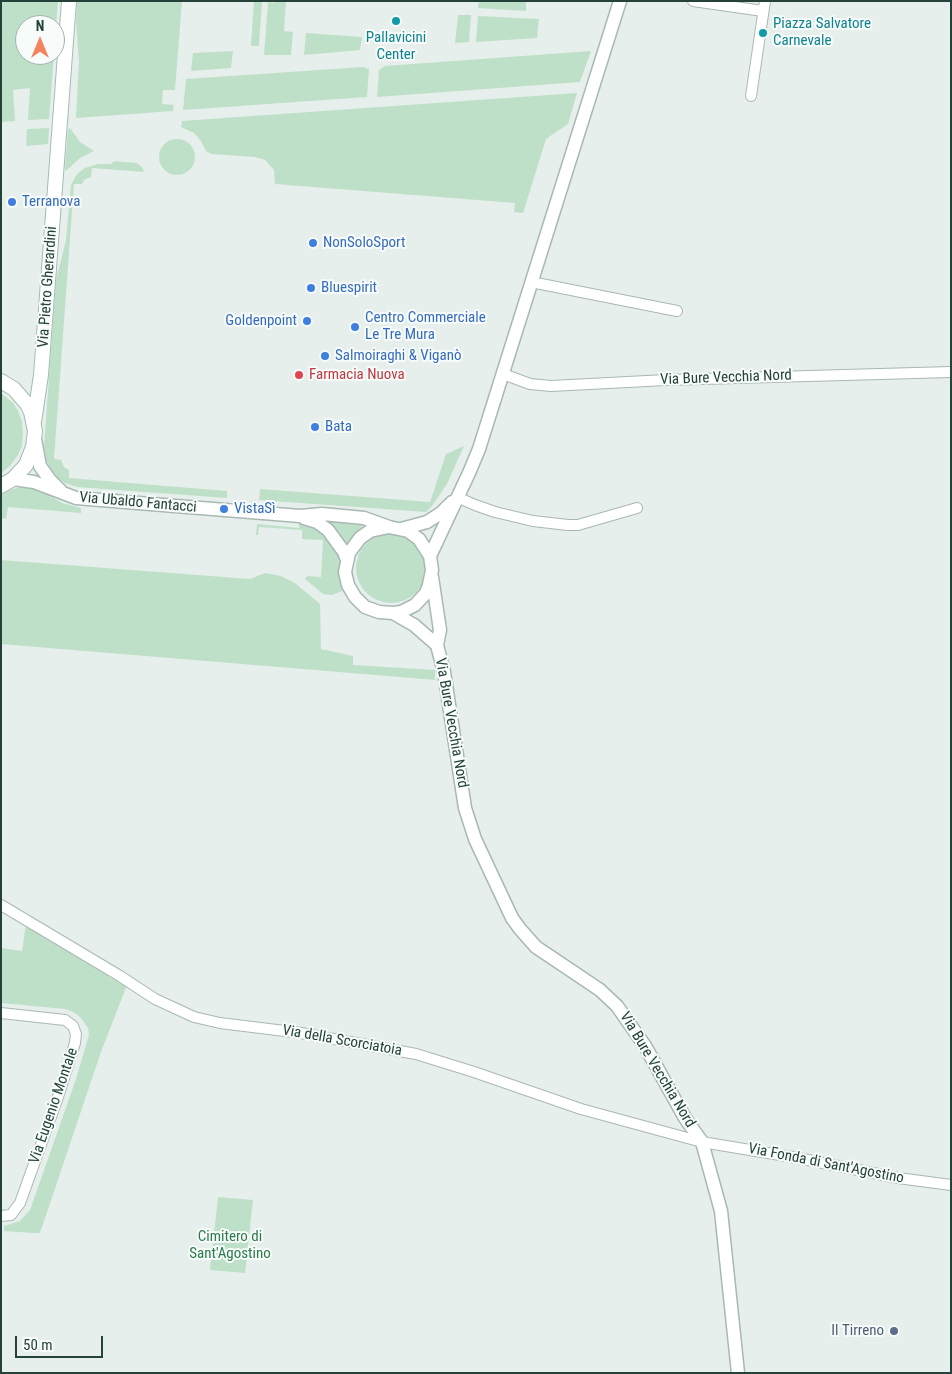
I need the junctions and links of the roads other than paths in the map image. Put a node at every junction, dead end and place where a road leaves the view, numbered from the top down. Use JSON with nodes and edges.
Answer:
{"nodes":[{"id":1,"x":69,"y":1,"type":"edge"},
{"id":2,"x":620,"y":1,"type":"edge"},
{"id":3,"x":693,"y":1,"type":"edge"},
{"id":4,"x":764,"y":6,"type":"edge"},
{"id":5,"x":751,"y":96,"type":"dead end"},
{"id":6,"x":531,"y":282,"type":"junction"},
{"id":7,"x":677,"y":311,"type":"dead end"},
{"id":8,"x":951,"y":372,"type":"edge"},
{"id":9,"x":503,"y":374,"type":"junction"},
{"id":10,"x":1,"y":381,"type":"edge"},
{"id":11,"x":34,"y":422,"type":"junction"},
{"id":12,"x":35,"y":439,"type":"junction"},
{"id":13,"x":7,"y":482,"type":"edge"},
{"id":14,"x":67,"y":496,"type":"junction"},
{"id":15,"x":457,"y":497,"type":"junction"},
{"id":16,"x":637,"y":508,"type":"dead end"},
{"id":17,"x":300,"y":516,"type":"junction"},
{"id":18,"x":395,"y":528,"type":"junction"},
{"id":19,"x":430,"y":556,"type":"junction"},
{"id":20,"x":347,"y":560,"type":"junction"},
{"id":21,"x":432,"y":577,"type":"junction"},
{"id":22,"x":393,"y":613,"type":"junction"},
{"id":23,"x":437,"y":645,"type":"junction"},
{"id":24,"x":1,"y":905,"type":"edge"},
{"id":25,"x":1,"y":1013,"type":"edge"},
{"id":26,"x":702,"y":1142,"type":"junction"},
{"id":27,"x":951,"y":1185,"type":"edge"},
{"id":28,"x":2,"y":1216,"type":"edge"},
{"id":29,"x":738,"y":1373,"type":"edge"}],
"edges":[{"from":1,"to":11,"type":"main road","name":"Via Pietro Gherardini"},
{"from":2,"to":6,"type":"street"},
{"from":3,"to":4,"type":"street"},
{"from":4,"to":5,"type":"street"},
{"from":6,"to":7,"type":"street"},
{"from":6,"to":9,"type":"street"},
{"from":8,"to":9,"type":"street","name":"Via Bure Vecchia Nord"},
{"from":9,"to":15,"type":"street"},
{"from":10,"to":11,"type":"main road"},
{"from":11,"to":12,"type":"main road"},
{"from":12,"to":13,"type":"main road"},
{"from":12,"to":14,"type":"street"},
{"from":13,"to":14,"type":"street","name":"Via Ubaldo Fantacci"},
{"from":14,"to":17,"type":"street","name":"Via Ubaldo Fantacci"},
{"from":15,"to":16,"type":"street"},
{"from":15,"to":18,"type":"street"},
{"from":15,"to":19,"type":"street"},
{"from":17,"to":18,"type":"street"},
{"from":17,"to":20,"type":"street"},
{"from":18,"to":19,"type":"street"},
{"from":18,"to":20,"type":"street"},
{"from":19,"to":21,"type":"street"},
{"from":20,"to":22,"type":"street"},
{"from":21,"to":22,"type":"street"},
{"from":21,"to":23,"type":"street","name":"Via Bure Vecchia Nord"},
{"from":22,"to":23,"type":"street"},
{"from":23,"to":26,"type":"street","name":"Via Bure Vecchia Nord"},
{"from":24,"to":26,"type":"street","name":"Via della Scorciatoia"},
{"from":25,"to":28,"type":"street","name":"Via Eugenio Montale"},
{"from":26,"to":27,"type":"street","name":"Via Fonda di Sant'Agostino"},
{"from":26,"to":29,"type":"street","name":"Via Bure Vecchia Nord"}]}
